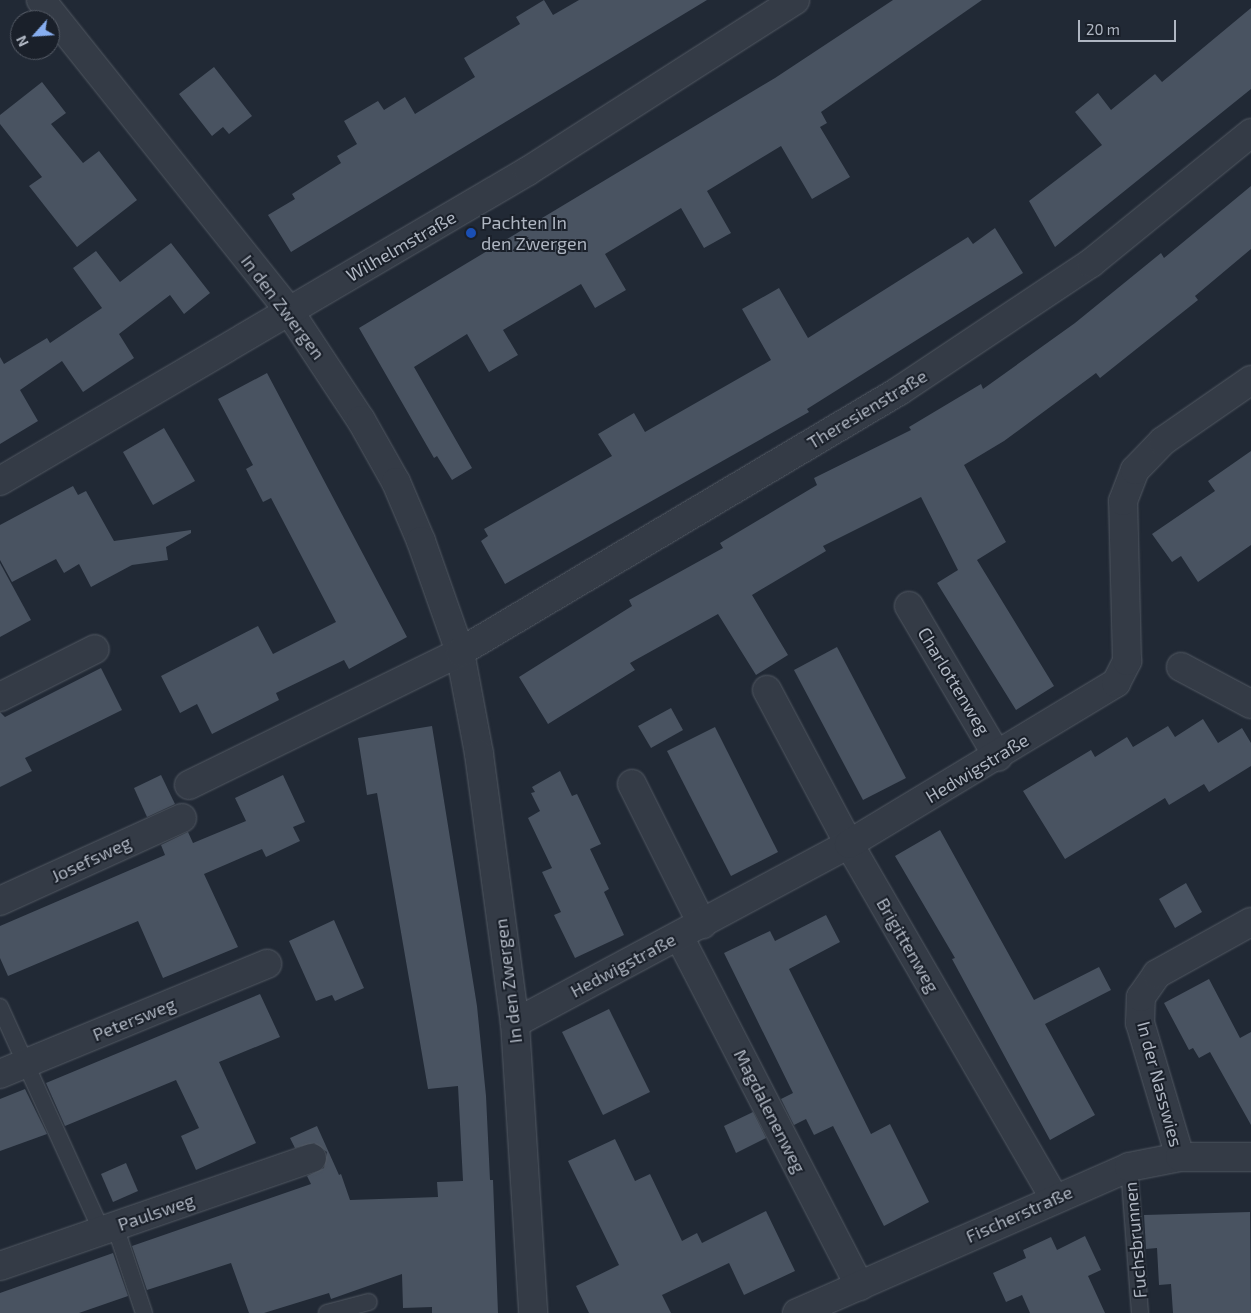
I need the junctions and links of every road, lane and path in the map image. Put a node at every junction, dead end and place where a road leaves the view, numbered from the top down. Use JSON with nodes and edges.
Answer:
{"nodes":[{"id":1,"x":41,"y":0,"type":"edge"},
{"id":2,"x":795,"y":0,"type":"edge"},
{"id":3,"x":1251,"y":133,"type":"edge"},
{"id":4,"x":289,"y":311,"type":"junction"},
{"id":5,"x":1251,"y":380,"type":"edge"},
{"id":6,"x":0,"y":481,"type":"edge"},
{"id":7,"x":909,"y":606,"type":"dead end"},
{"id":8,"x":95,"y":648,"type":"dead end"},
{"id":9,"x":460,"y":652,"type":"junction"},
{"id":10,"x":1181,"y":667,"type":"dead end"},
{"id":11,"x":767,"y":690,"type":"dead end"},
{"id":12,"x":0,"y":698,"type":"edge"},
{"id":13,"x":1251,"y":704,"type":"edge"},
{"id":14,"x":998,"y":756,"type":"junction"},
{"id":15,"x":632,"y":784,"type":"dead end"},
{"id":16,"x":188,"y":785,"type":"dead end"},
{"id":17,"x":182,"y":818,"type":"dead end"},
{"id":18,"x":849,"y":844,"type":"junction"},
{"id":19,"x":0,"y":900,"type":"edge"},
{"id":20,"x":1251,"y":922,"type":"edge"},
{"id":21,"x":691,"y":930,"type":"junction"},
{"id":22,"x":268,"y":964,"type":"dead end"},
{"id":23,"x":0,"y":1007,"type":"edge"},
{"id":24,"x":515,"y":1022,"type":"junction"},
{"id":25,"x":26,"y":1064,"type":"junction"},
{"id":26,"x":0,"y":1074,"type":"edge"},
{"id":27,"x":1180,"y":1156,"type":"junction"},
{"id":28,"x":1251,"y":1157,"type":"edge"},
{"id":29,"x":312,"y":1158,"type":"dead end"},
{"id":30,"x":1128,"y":1167,"type":"junction"},
{"id":31,"x":1054,"y":1198,"type":"junction"},
{"id":32,"x":108,"y":1228,"type":"junction"},
{"id":33,"x":0,"y":1266,"type":"edge"},
{"id":34,"x":860,"y":1286,"type":"junction"},
{"id":35,"x":369,"y":1302,"type":"dead end"},
{"id":36,"x":144,"y":1313,"type":"edge"},
{"id":37,"x":327,"y":1313,"type":"edge"},
{"id":38,"x":533,"y":1313,"type":"edge"},
{"id":39,"x":798,"y":1313,"type":"edge"},
{"id":40,"x":1140,"y":1313,"type":"edge"}],
"edges":[{"from":1,"to":4,"type":"street","name":"In den Zwergen"},
{"from":2,"to":4,"type":"street","name":"Wilhelmstraße"},
{"from":3,"to":9,"type":"street","name":"Theresienstraße"},
{"from":4,"to":6,"type":"street","name":"Wilhelmstraße"},
{"from":4,"to":9,"type":"street","name":"In den Zwergen"},
{"from":5,"to":14,"type":"street","name":"Hedwigstraße"},
{"from":7,"to":14,"type":"street","name":"Charlottenweg"},
{"from":8,"to":12,"type":"street"},
{"from":9,"to":16,"type":"street"},
{"from":9,"to":24,"type":"street","name":"In den Zwergen"},
{"from":10,"to":13,"type":"street"},
{"from":11,"to":18,"type":"street","name":"Brigittenweg"},
{"from":14,"to":18,"type":"street","name":"Hedwigstraße"},
{"from":15,"to":21,"type":"street","name":"Magdalenenweg"},
{"from":17,"to":19,"type":"street","name":"Josefsweg"},
{"from":18,"to":21,"type":"street","name":"Hedwigstraße"},
{"from":18,"to":31,"type":"street","name":"Brigittenweg"},
{"from":20,"to":27,"type":"street","name":"In der Nasswies"},
{"from":21,"to":24,"type":"street","name":"Hedwigstraße"},
{"from":21,"to":34,"type":"street","name":"Magdalenenweg"},
{"from":22,"to":25,"type":"street","name":"Petersweg"},
{"from":23,"to":25,"type":"lane"},
{"from":24,"to":38,"type":"street","name":"In den Zwergen"},
{"from":25,"to":26,"type":"street","name":"Petersweg"},
{"from":25,"to":32,"type":"lane"},
{"from":27,"to":28,"type":"street","name":"Fischerstraße"},
{"from":27,"to":30,"type":"street","name":"Fischerstraße"},
{"from":29,"to":32,"type":"street","name":"Paulsweg"},
{"from":30,"to":31,"type":"street","name":"Fischerstraße"},
{"from":30,"to":40,"type":"lane","name":"Fuchsbrunnen"},
{"from":31,"to":34,"type":"street","name":"Fischerstraße"},
{"from":32,"to":33,"type":"street","name":"Paulsweg"},
{"from":32,"to":36,"type":"lane"},
{"from":34,"to":39,"type":"street","name":"Fischerstraße"},
{"from":35,"to":37,"type":"lane"}]}
